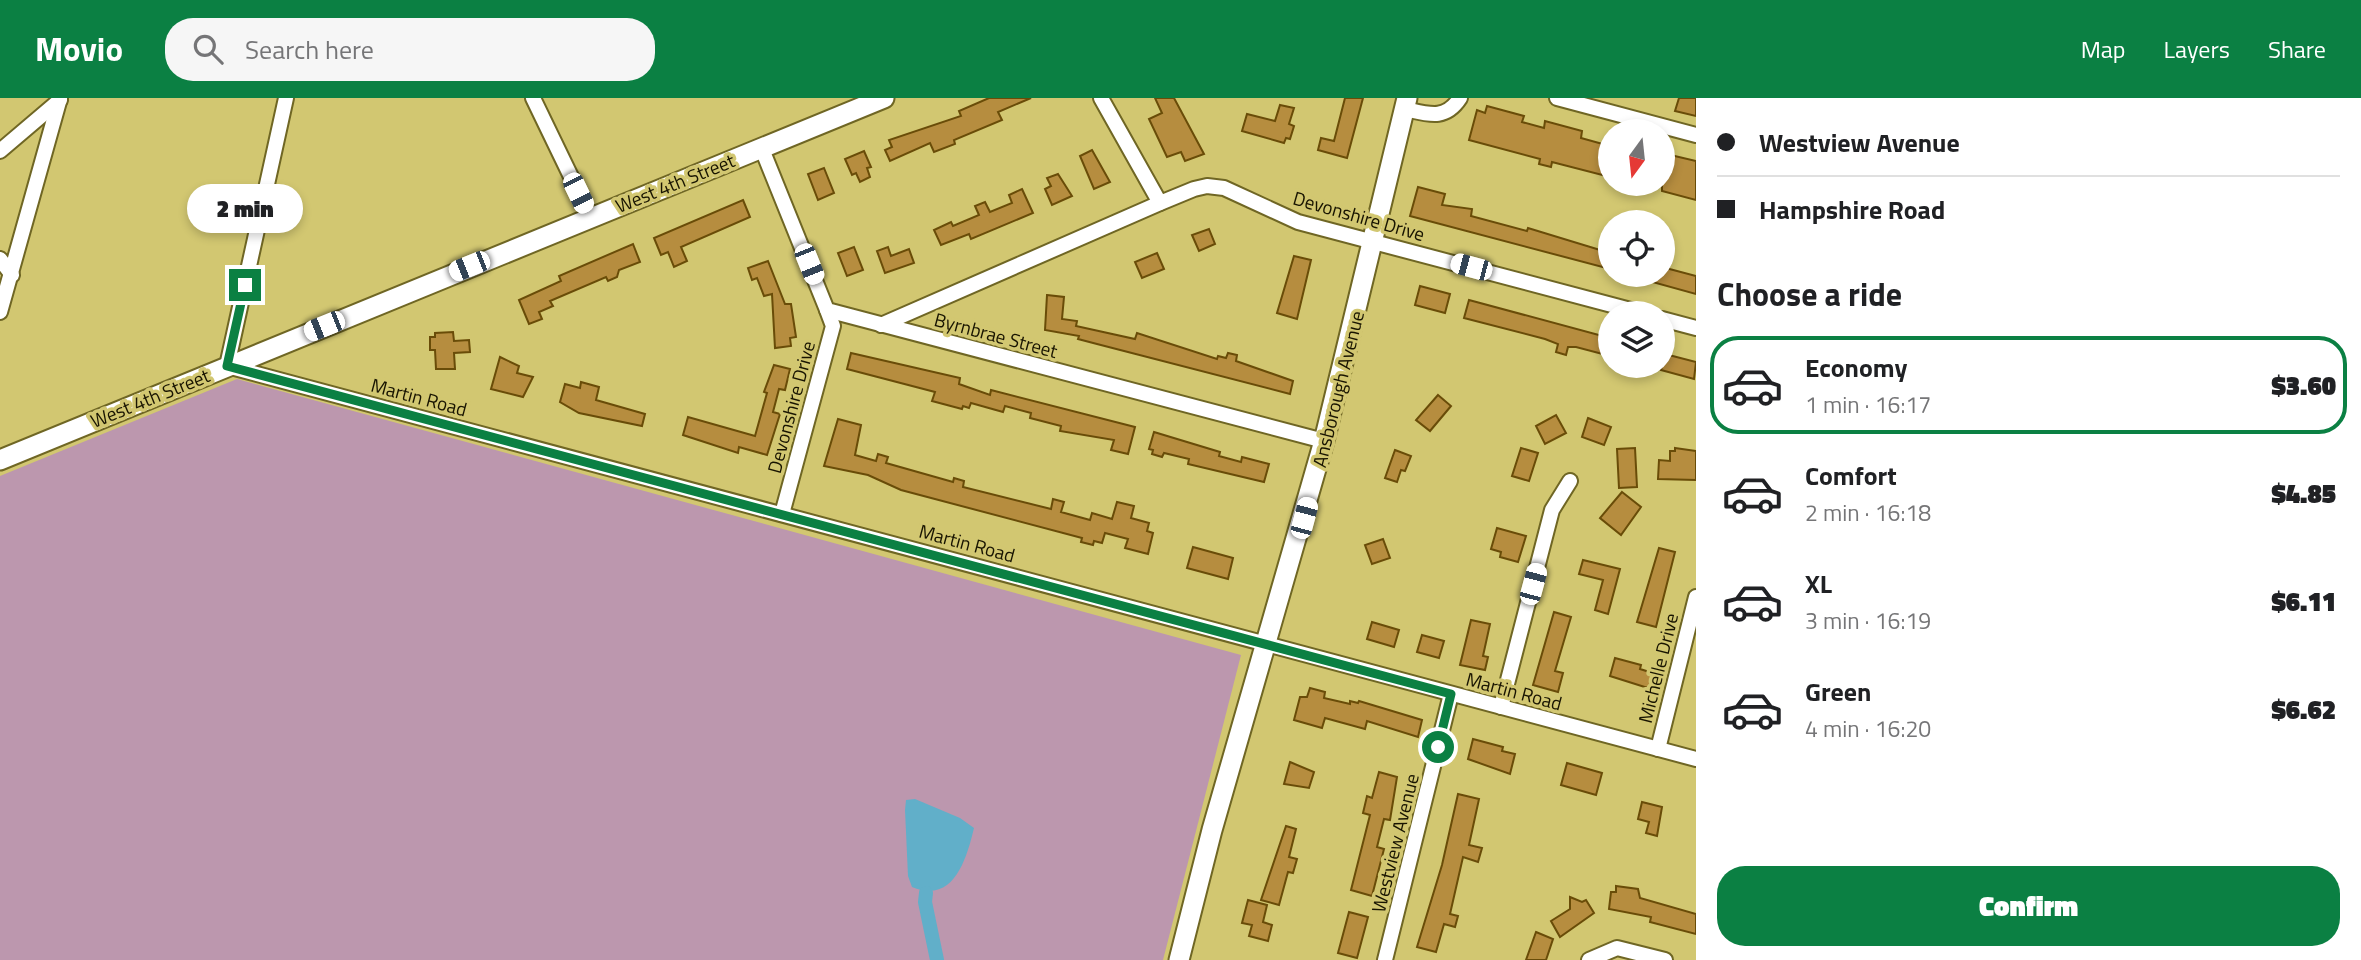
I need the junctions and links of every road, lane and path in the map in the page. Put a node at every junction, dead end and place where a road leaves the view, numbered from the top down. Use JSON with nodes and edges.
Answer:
{"nodes":[{"id":1,"x":286,"y":98,"type":"edge"},
{"id":2,"x":533,"y":98,"type":"edge"},
{"id":3,"x":884,"y":98,"type":"edge"},
{"id":4,"x":1101,"y":98,"type":"edge"},
{"id":5,"x":1460,"y":98,"type":"edge"},
{"id":6,"x":1557,"y":98,"type":"edge"},
{"id":7,"x":60,"y":99,"type":"edge"},
{"id":8,"x":1406,"y":103,"type":"edge"},
{"id":9,"x":1696,"y":135,"type":"edge"},
{"id":10,"x":762,"y":149,"type":"junction"},
{"id":11,"x":0,"y":152,"type":"edge"},
{"id":12,"x":1160,"y":203,"type":"junction"},
{"id":13,"x":590,"y":216,"type":"junction"},
{"id":14,"x":1375,"y":241,"type":"junction"},
{"id":15,"x":0,"y":259,"type":"edge"},
{"id":16,"x":12,"y":275,"type":"junction"},
{"id":17,"x":1598,"y":301,"type":"edge"},
{"id":18,"x":827,"y":310,"type":"junction"},
{"id":19,"x":0,"y":312,"type":"edge"},
{"id":20,"x":1675,"y":322,"type":"edge"},
{"id":21,"x":881,"y":325,"type":"junction"},
{"id":22,"x":1696,"y":328,"type":"edge"},
{"id":23,"x":227,"y":366,"type":"junction"},
{"id":24,"x":1324,"y":442,"type":"junction"},
{"id":25,"x":0,"y":460,"type":"edge"},
{"id":26,"x":1570,"y":481,"type":"dead end"},
{"id":27,"x":782,"y":514,"type":"junction"},
{"id":28,"x":1696,"y":597,"type":"edge"},
{"id":29,"x":1266,"y":643,"type":"junction"},
{"id":30,"x":1451,"y":694,"type":"junction"},
{"id":31,"x":1501,"y":707,"type":"junction"},
{"id":32,"x":1658,"y":749,"type":"junction"},
{"id":33,"x":1696,"y":759,"type":"edge"},
{"id":34,"x":1179,"y":960,"type":"edge"},
{"id":35,"x":1385,"y":960,"type":"edge"},
{"id":36,"x":1589,"y":960,"type":"edge"},
{"id":37,"x":1665,"y":960,"type":"edge"}],
"edges":[{"from":1,"to":23,"type":"street"},
{"from":2,"to":13,"type":"street"},
{"from":3,"to":10,"type":"main road","name":"West 4th Street"},
{"from":4,"to":12,"type":"street"},
{"from":5,"to":8,"type":"street"},
{"from":6,"to":9,"type":"street"},
{"from":7,"to":11,"type":"street"},
{"from":7,"to":16,"type":"street"},
{"from":8,"to":14,"type":"main road","name":"Ansborough Avenue"},
{"from":10,"to":13,"type":"main road","name":"West 4th Street"},
{"from":10,"to":18,"type":"street"},
{"from":12,"to":14,"type":"street","name":"Devonshire Drive"},
{"from":12,"to":21,"type":"street","name":"Devonshire Drive"},
{"from":13,"to":23,"type":"main road","name":"West 4th Street"},
{"from":14,"to":17,"type":"street","name":"Devonshire Drive"},
{"from":14,"to":24,"type":"main road","name":"Ansborough Avenue"},
{"from":15,"to":16,"type":"street"},
{"from":16,"to":19,"type":"street"},
{"from":18,"to":21,"type":"street","name":"Byrnbrae Street"},
{"from":18,"to":27,"type":"street","name":"Devonshire Drive"},
{"from":20,"to":22,"type":"street"},
{"from":21,"to":24,"type":"street","name":"Byrnbrae Street"},
{"from":23,"to":25,"type":"main road","name":"West 4th Street"},
{"from":23,"to":27,"type":"street","name":"Martin Road"},
{"from":24,"to":29,"type":"main road","name":"Ansborough Avenue"},
{"from":26,"to":31,"type":"street"},
{"from":27,"to":29,"type":"street","name":"Martin Road"},
{"from":28,"to":32,"type":"street","name":"Michelle Drive"},
{"from":29,"to":30,"type":"street","name":"Martin Road"},
{"from":29,"to":34,"type":"main road","name":"Ansborough Avenue"},
{"from":30,"to":31,"type":"street","name":"Martin Road"},
{"from":30,"to":35,"type":"street","name":"Westview Avenue"},
{"from":31,"to":32,"type":"street","name":"Martin Road"},
{"from":32,"to":33,"type":"street","name":"Martin Road"},
{"from":36,"to":37,"type":"street"}]}
